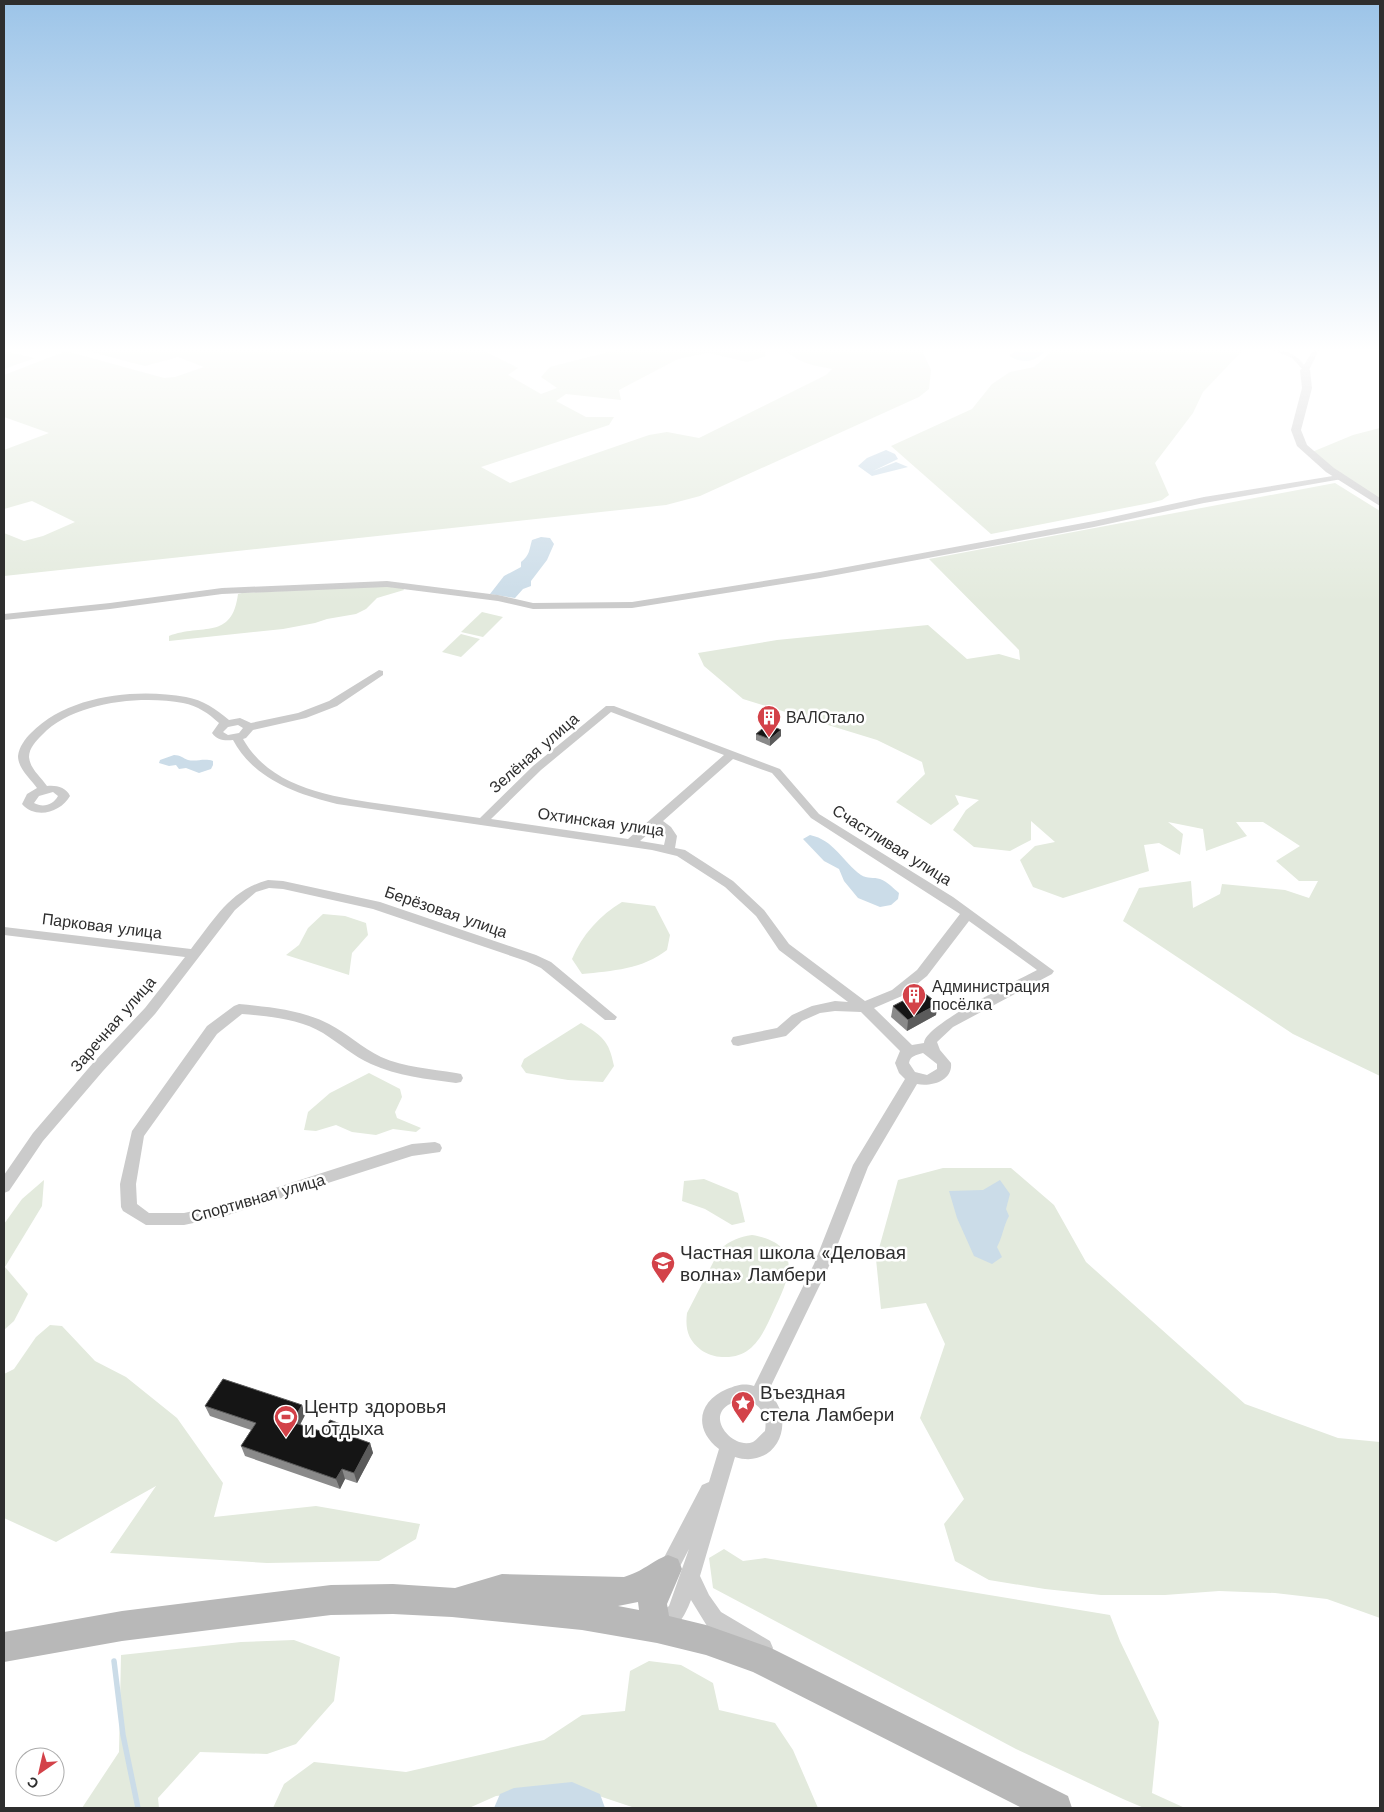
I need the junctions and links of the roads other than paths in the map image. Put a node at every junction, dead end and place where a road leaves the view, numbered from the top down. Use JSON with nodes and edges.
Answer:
{"nodes":[{"id":1,"x":1298,"y":435,"type":"edge"},
{"id":2,"x":1340,"y":477,"type":"junction"},
{"id":3,"x":1380,"y":502,"type":"edge"},
{"id":4,"x":4,"y":616,"type":"edge"},
{"id":5,"x":379,"y":673,"type":"dead end"},
{"id":6,"x":610,"y":708,"type":"joint"},
{"id":7,"x":226,"y":723,"type":"junction"},
{"id":8,"x":248,"y":727,"type":"junction"},
{"id":9,"x":236,"y":737,"type":"junction"},
{"id":10,"x":732,"y":754,"type":"junction"},
{"id":11,"x":44,"y":790,"type":"dead end"},
{"id":12,"x":655,"y":821,"type":"junction"},
{"id":13,"x":481,"y":823,"type":"junction"},
{"id":14,"x":630,"y":843,"type":"junction"},
{"id":15,"x":668,"y":848,"type":"junction"},
{"id":16,"x":252,"y":888,"type":"joint"},
{"id":17,"x":968,"y":913,"type":"junction"},
{"id":18,"x":4,"y":931,"type":"edge"},
{"id":19,"x":196,"y":954,"type":"junction"},
{"id":20,"x":864,"y":1007,"type":"junction"},
{"id":21,"x":610,"y":1018,"type":"dead end"},
{"id":22,"x":738,"y":1041,"type":"dead end"},
{"id":23,"x":909,"y":1051,"type":"junction"},
{"id":24,"x":933,"y":1051,"type":"junction"},
{"id":25,"x":914,"y":1077,"type":"junction"},
{"id":26,"x":456,"y":1078,"type":"dead end"},
{"id":27,"x":434,"y":1148,"type":"dead end"},
{"id":28,"x":4,"y":1187,"type":"edge"},
{"id":29,"x":758,"y":1395,"type":"junction"},
{"id":30,"x":728,"y":1449,"type":"junction"},
{"id":31,"x":679,"y":1573,"type":"junction"},
{"id":32,"x":452,"y":1602,"type":"junction"},
{"id":33,"x":658,"y":1628,"type":"junction"},
{"id":34,"x":4,"y":1647,"type":"edge"},
{"id":35,"x":792,"y":1675,"type":"junction"},
{"id":36,"x":1056,"y":1808,"type":"edge"}],
"edges":[{"from":1,"to":2,"type":"street"},
{"from":2,"to":3,"type":"street"},
{"from":2,"to":4,"type":"street"},
{"from":5,"to":8,"type":"street"},
{"from":6,"to":10,"type":"street","name":"Счастливая улица"},
{"from":6,"to":13,"type":"street","name":"Зелёная улица"},
{"from":7,"to":8,"type":"street"},
{"from":7,"to":9,"type":"street","name":"Охтинская улица"},
{"from":7,"to":11,"type":"street"},
{"from":8,"to":9,"type":"street"},
{"from":9,"to":13,"type":"street","name":"Охтинская улица"},
{"from":10,"to":12,"type":"street"},
{"from":10,"to":17,"type":"street","name":"Счастливая улица"},
{"from":12,"to":14,"type":"street"},
{"from":12,"to":15,"type":"street"},
{"from":13,"to":14,"type":"street","name":"Охтинская улица"},
{"from":14,"to":15,"type":"street","name":"Охтинская улица"},
{"from":15,"to":20,"type":"street","name":"Охтинская улица"},
{"from":16,"to":19,"type":"street","name":"Заречная улица"},
{"from":16,"to":21,"type":"street","name":"Берёзовая улица"},
{"from":17,"to":20,"type":"street"},
{"from":17,"to":24,"type":"street","name":"Счастливая улица"},
{"from":18,"to":19,"type":"street","name":"Парковая улица"},
{"from":19,"to":28,"type":"street","name":"Заречная улица"},
{"from":20,"to":22,"type":"street"},
{"from":20,"to":23,"type":"street","name":"Охтинская улица"},
{"from":23,"to":24,"type":"street"},
{"from":23,"to":25,"type":"street"},
{"from":24,"to":25,"type":"street"},
{"from":25,"to":29,"type":"street"},
{"from":26,"to":27,"type":"street","name":"Спортивная улица"},
{"from":29,"to":30,"type":"street"},
{"from":29,"to":30,"type":"street"},
{"from":30,"to":31,"type":"street"},
{"from":31,"to":32,"type":"main road"},
{"from":31,"to":33,"type":"main road"},
{"from":31,"to":35,"type":"street"},
{"from":32,"to":33,"type":"main road"},
{"from":32,"to":34,"type":"main road"},
{"from":33,"to":35,"type":"main road"},
{"from":35,"to":36,"type":"main road"}]}
